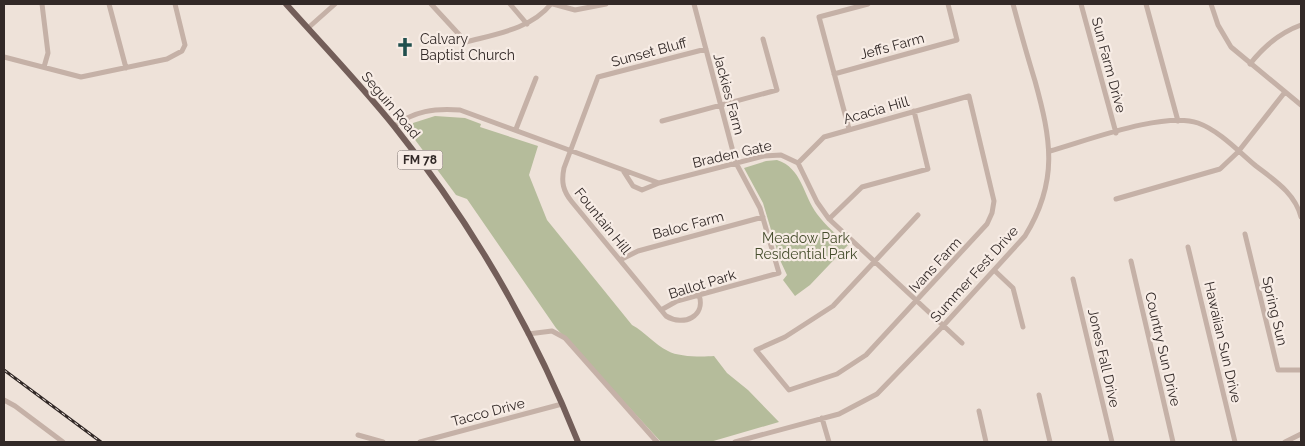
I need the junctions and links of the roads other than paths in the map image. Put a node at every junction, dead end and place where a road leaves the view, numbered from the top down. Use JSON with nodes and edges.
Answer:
{"nodes":[{"id":1,"x":42,"y":4,"type":"edge"},
{"id":2,"x":109,"y":4,"type":"edge"},
{"id":3,"x":175,"y":4,"type":"edge"},
{"id":4,"x":286,"y":4,"type":"edge"},
{"id":5,"x":335,"y":4,"type":"edge"},
{"id":6,"x":432,"y":4,"type":"edge"},
{"id":7,"x":510,"y":4,"type":"edge"},
{"id":8,"x":552,"y":4,"type":"edge"},
{"id":9,"x":606,"y":4,"type":"edge"},
{"id":10,"x":694,"y":4,"type":"edge"},
{"id":11,"x":868,"y":4,"type":"edge"},
{"id":12,"x":948,"y":4,"type":"edge"},
{"id":13,"x":1013,"y":4,"type":"edge"},
{"id":14,"x":1081,"y":4,"type":"edge"},
{"id":15,"x":1146,"y":4,"type":"edge"},
{"id":16,"x":1211,"y":4,"type":"edge"},
{"id":17,"x":527,"y":24,"type":"junction"},
{"id":18,"x":1301,"y":25,"type":"edge"},
{"id":19,"x":308,"y":28,"type":"junction"},
{"id":20,"x":763,"y":39,"type":"dead end"},
{"id":21,"x":706,"y":49,"type":"junction"},
{"id":22,"x":4,"y":57,"type":"edge"},
{"id":23,"x":1250,"y":64,"type":"junction"},
{"id":24,"x":44,"y":67,"type":"junction"},
{"id":25,"x":126,"y":68,"type":"junction"},
{"id":26,"x":834,"y":74,"type":"junction"},
{"id":27,"x":598,"y":77,"type":"joint"},
{"id":28,"x":536,"y":78,"type":"dead end"},
{"id":29,"x":1285,"y":92,"type":"junction"},
{"id":30,"x":969,"y":96,"type":"joint"},
{"id":31,"x":721,"y":105,"type":"junction"},
{"id":32,"x":1301,"y":105,"type":"edge"},
{"id":33,"x":914,"y":111,"type":"junction"},
{"id":34,"x":662,"y":121,"type":"dead end"},
{"id":35,"x":1178,"y":121,"type":"junction"},
{"id":36,"x":394,"y":126,"type":"junction"},
{"id":37,"x":849,"y":129,"type":"junction"},
{"id":38,"x":516,"y":130,"type":"junction"},
{"id":39,"x":1116,"y":133,"type":"junction"},
{"id":40,"x":571,"y":151,"type":"junction"},
{"id":41,"x":1050,"y":151,"type":"junction"},
{"id":42,"x":1238,"y":152,"type":"junction"},
{"id":43,"x":736,"y":163,"type":"junction"},
{"id":44,"x":798,"y":163,"type":"junction"},
{"id":45,"x":624,"y":172,"type":"junction"},
{"id":46,"x":660,"y":183,"type":"junction"},
{"id":47,"x":1116,"y":198,"type":"dead end"},
{"id":48,"x":918,"y":215,"type":"dead end"},
{"id":49,"x":1301,"y":216,"type":"edge"},
{"id":50,"x":763,"y":217,"type":"junction"},
{"id":51,"x":829,"y":219,"type":"junction"},
{"id":52,"x":1245,"y":234,"type":"dead end"},
{"id":53,"x":1188,"y":247,"type":"dead end"},
{"id":54,"x":620,"y":260,"type":"junction"},
{"id":55,"x":874,"y":262,"type":"junction"},
{"id":56,"x":1131,"y":262,"type":"dead end"},
{"id":57,"x":995,"y":271,"type":"junction"},
{"id":58,"x":778,"y":273,"type":"joint"},
{"id":59,"x":1074,"y":278,"type":"dead end"},
{"id":60,"x":699,"y":295,"type":"junction"},
{"id":61,"x":916,"y":301,"type":"junction"},
{"id":62,"x":661,"y":310,"type":"junction"},
{"id":63,"x":944,"y":326,"type":"junction"},
{"id":64,"x":1023,"y":327,"type":"dead end"},
{"id":65,"x":528,"y":334,"type":"junction"},
{"id":66,"x":962,"y":343,"type":"dead end"},
{"id":67,"x":1301,"y":370,"type":"edge"},
{"id":68,"x":1039,"y":395,"type":"dead end"},
{"id":69,"x":4,"y":400,"type":"edge"},
{"id":70,"x":562,"y":404,"type":"junction"},
{"id":71,"x":979,"y":411,"type":"dead end"},
{"id":72,"x":822,"y":418,"type":"junction"},
{"id":73,"x":1301,"y":434,"type":"edge"},
{"id":74,"x":358,"y":435,"type":"dead end"},
{"id":75,"x":63,"y":442,"type":"edge"},
{"id":76,"x":383,"y":442,"type":"edge"},
{"id":77,"x":420,"y":442,"type":"edge"},
{"id":78,"x":578,"y":442,"type":"edge"},
{"id":79,"x":657,"y":442,"type":"edge"},
{"id":80,"x":735,"y":442,"type":"edge"},
{"id":81,"x":829,"y":442,"type":"edge"},
{"id":82,"x":986,"y":442,"type":"edge"},
{"id":83,"x":1050,"y":442,"type":"edge"},
{"id":84,"x":1112,"y":442,"type":"edge"},
{"id":85,"x":1173,"y":442,"type":"edge"},
{"id":86,"x":1235,"y":442,"type":"edge"},
{"id":87,"x":1285,"y":442,"type":"edge"}],
"edges":[{"from":1,"to":24,"type":"street"},
{"from":2,"to":25,"type":"street"},
{"from":3,"to":25,"type":"street"},
{"from":4,"to":19,"type":"main road","name":"Seguin Road","number":"FM 78"},
{"from":5,"to":19,"type":"street"},
{"from":6,"to":17,"type":"street"},
{"from":7,"to":17,"type":"street"},
{"from":8,"to":9,"type":"street"},
{"from":8,"to":17,"type":"street"},
{"from":10,"to":21,"type":"street","name":"Jackies Farm"},
{"from":11,"to":26,"type":"street"},
{"from":12,"to":26,"type":"street","name":"Jeffs Farm"},
{"from":13,"to":41,"type":"street","name":"Summer Fest Drive"},
{"from":14,"to":39,"type":"street","name":"Sun Farm Drive"},
{"from":15,"to":35,"type":"street"},
{"from":16,"to":23,"type":"street"},
{"from":18,"to":23,"type":"street"},
{"from":19,"to":36,"type":"main road","name":"Seguin Road","number":"FM 78"},
{"from":20,"to":31,"type":"street"},
{"from":21,"to":27,"type":"street","name":"Sunset Bluff"},
{"from":21,"to":31,"type":"street","name":"Jackies Farm"},
{"from":22,"to":24,"type":"street"},
{"from":23,"to":29,"type":"street"},
{"from":24,"to":25,"type":"street"},
{"from":26,"to":37,"type":"street"},
{"from":27,"to":40,"type":"street","name":"Fountain Hill"},
{"from":28,"to":38,"type":"street"},
{"from":29,"to":32,"type":"street"},
{"from":29,"to":42,"type":"street"},
{"from":30,"to":33,"type":"street","name":"Acacia Hill"},
{"from":30,"to":61,"type":"street","name":"Ivans Farm"},
{"from":31,"to":34,"type":"street"},
{"from":31,"to":43,"type":"street","name":"Jackies Farm"},
{"from":33,"to":37,"type":"street","name":"Acacia Hill"},
{"from":33,"to":51,"type":"street"},
{"from":35,"to":39,"type":"street"},
{"from":35,"to":42,"type":"street"},
{"from":36,"to":38,"type":"street","name":"Braden Gate"},
{"from":36,"to":65,"type":"main road","name":"Seguin Road","number":"FM 78"},
{"from":37,"to":44,"type":"street","name":"Acacia Hill"},
{"from":38,"to":40,"type":"street","name":"Braden Gate"},
{"from":39,"to":41,"type":"street"},
{"from":40,"to":45,"type":"street","name":"Braden Gate"},
{"from":40,"to":54,"type":"street","name":"Fountain Hill"},
{"from":41,"to":57,"type":"street","name":"Summer Fest Drive"},
{"from":42,"to":47,"type":"street"},
{"from":42,"to":49,"type":"street"},
{"from":43,"to":44,"type":"street","name":"Braden Gate"},
{"from":43,"to":46,"type":"street","name":"Braden Gate"},
{"from":43,"to":50,"type":"street","name":"Jackies Farm"},
{"from":44,"to":51,"type":"street"},
{"from":45,"to":46,"type":"street","name":"Braden Gate"},
{"from":45,"to":46,"type":"street","name":"Braden Gate"},
{"from":48,"to":55,"type":"street"},
{"from":50,"to":54,"type":"street","name":"Baloc Farm"},
{"from":50,"to":58,"type":"street","name":"Jackies Farm"},
{"from":51,"to":55,"type":"street"},
{"from":52,"to":67,"type":"street","name":"Spring Sun"},
{"from":53,"to":86,"type":"street","name":"Hawaiian Sun Drive"},
{"from":54,"to":62,"type":"street","name":"Fountain Hill"},
{"from":55,"to":61,"type":"street"},
{"from":55,"to":61,"type":"street","name":"Ivans Farm"},
{"from":56,"to":85,"type":"street","name":"Country Sun Drive"},
{"from":57,"to":63,"type":"street","name":"Summer Fest Drive"},
{"from":57,"to":64,"type":"street"},
{"from":58,"to":60,"type":"street","name":"Ballot Park"},
{"from":59,"to":84,"type":"street","name":"Jones Fall Drive"},
{"from":60,"to":62,"type":"street","name":"Ballot Park"},
{"from":60,"to":62,"type":"street","name":"Fountain Hill"},
{"from":61,"to":63,"type":"street"},
{"from":63,"to":66,"type":"street"},
{"from":63,"to":72,"type":"street","name":"Summer Fest Drive"},
{"from":65,"to":70,"type":"main road","name":"Seguin Road","number":"FM 78"},
{"from":65,"to":79,"type":"street"},
{"from":68,"to":83,"type":"street"},
{"from":69,"to":75,"type":"street"},
{"from":70,"to":77,"type":"street","name":"Tacco Drive"},
{"from":70,"to":78,"type":"main road","name":"Seguin Road","number":"FM 78"},
{"from":71,"to":82,"type":"street"},
{"from":72,"to":80,"type":"street","name":"Summer Fest Drive"},
{"from":72,"to":81,"type":"street"},
{"from":73,"to":87,"type":"street"},
{"from":74,"to":76,"type":"street"}]}
